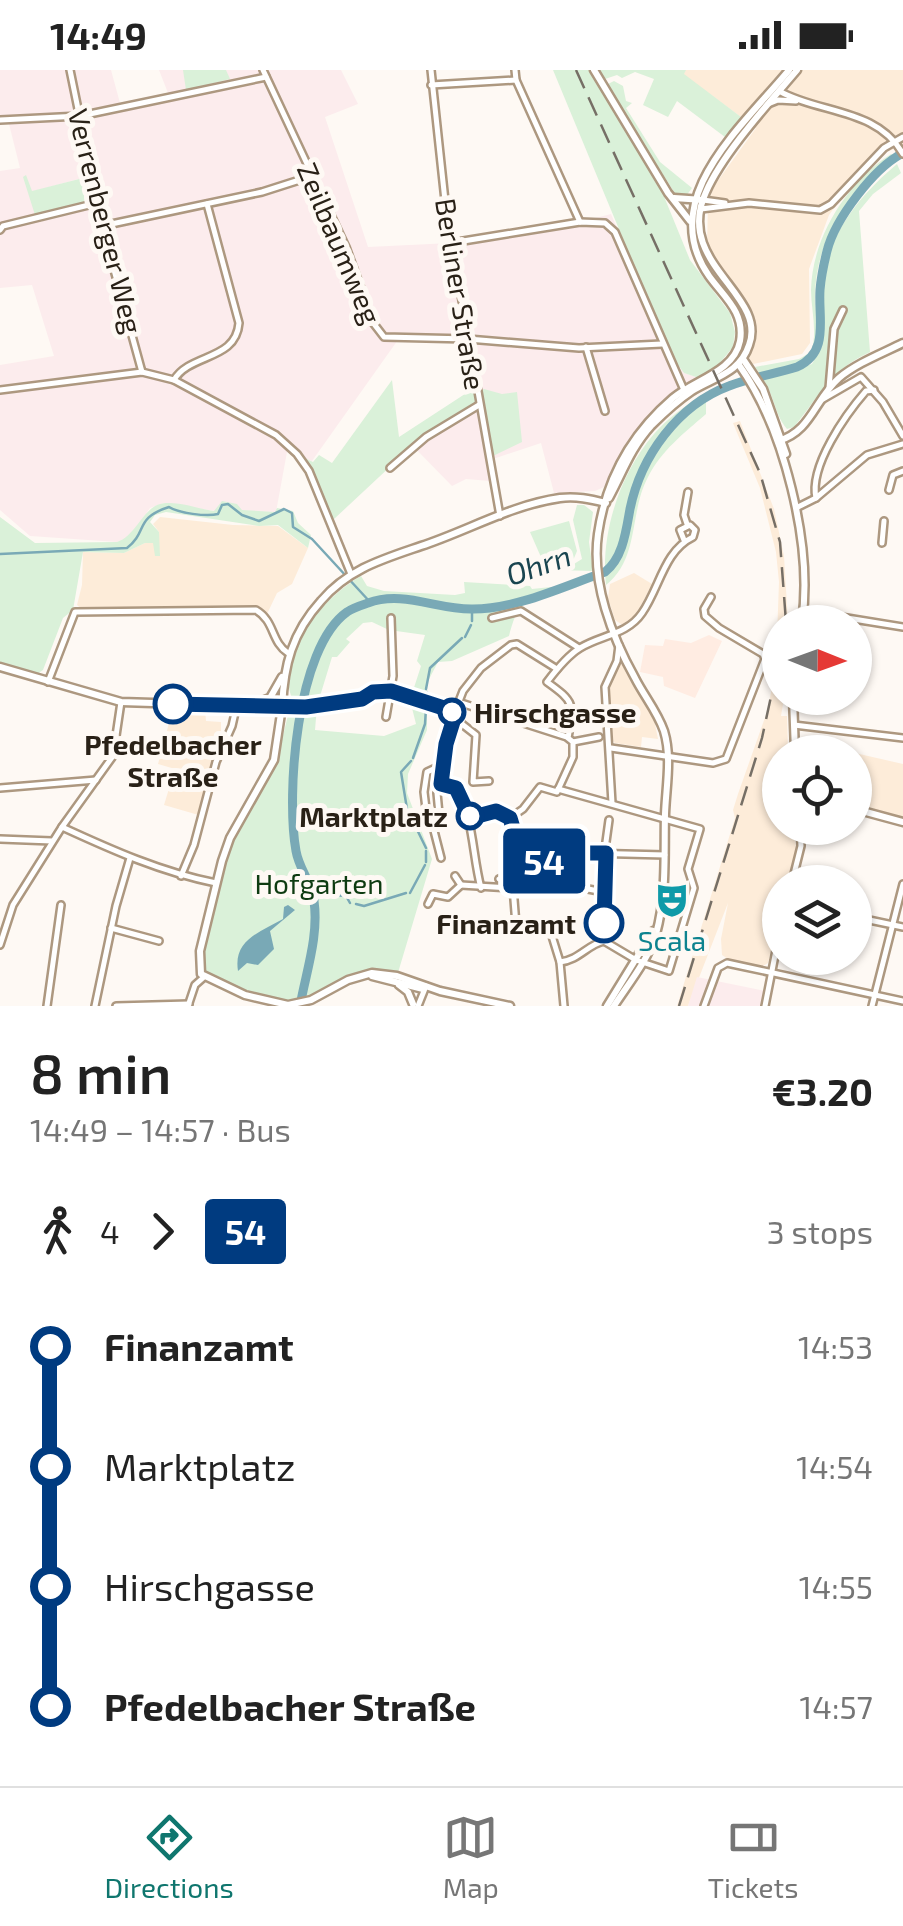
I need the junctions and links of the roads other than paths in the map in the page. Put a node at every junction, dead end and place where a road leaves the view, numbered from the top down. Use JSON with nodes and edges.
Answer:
{"nodes":[{"id":1,"x":70,"y":70,"type":"edge"},
{"id":2,"x":431,"y":70,"type":"edge"},
{"id":3,"x":515,"y":70,"type":"edge"},
{"id":4,"x":594,"y":70,"type":"edge"},
{"id":5,"x":789,"y":70,"type":"edge"},
{"id":6,"x":798,"y":70,"type":"edge"},
{"id":7,"x":264,"y":74,"type":"edge"},
{"id":8,"x":516,"y":80,"type":"junction"},
{"id":9,"x":431,"y":85,"type":"junction"},
{"id":10,"x":780,"y":86,"type":"junction"},
{"id":11,"x":799,"y":102,"type":"junction"},
{"id":12,"x":768,"y":104,"type":"junction"},
{"id":13,"x":80,"y":116,"type":"junction"},
{"id":14,"x":0,"y":120,"type":"edge"},
{"id":15,"x":903,"y":137,"type":"edge"},
{"id":16,"x":895,"y":141,"type":"junction"},
{"id":17,"x":902,"y":151,"type":"edge"},
{"id":18,"x":312,"y":176,"type":"junction"},
{"id":19,"x":672,"y":198,"type":"junction"},
{"id":20,"x":97,"y":203,"type":"junction"},
{"id":21,"x":207,"y":204,"type":"junction"},
{"id":22,"x":692,"y":204,"type":"junction"},
{"id":23,"x":702,"y":204,"type":"junction"},
{"id":24,"x":679,"y":205,"type":"junction"},
{"id":25,"x":580,"y":222,"type":"junction"},
{"id":26,"x":690,"y":222,"type":"junction"},
{"id":27,"x":102,"y":226,"type":"junction"},
{"id":28,"x":0,"y":230,"type":"edge"},
{"id":29,"x":451,"y":243,"type":"junction"},
{"id":30,"x":843,"y":310,"type":"dead end"},
{"id":31,"x":468,"y":339,"type":"junction"},
{"id":32,"x":903,"y":343,"type":"edge"},
{"id":33,"x":662,"y":344,"type":"junction"},
{"id":34,"x":586,"y":347,"type":"junction"},
{"id":35,"x":738,"y":359,"type":"junction"},
{"id":36,"x":747,"y":371,"type":"junction"},
{"id":37,"x":142,"y":372,"type":"junction"},
{"id":38,"x":174,"y":380,"type":"junction"},
{"id":39,"x":829,"y":388,"type":"junction"},
{"id":40,"x":0,"y":390,"type":"edge"},
{"id":41,"x":684,"y":390,"type":"junction"},
{"id":42,"x":874,"y":390,"type":"junction"},
{"id":43,"x":820,"y":401,"type":"junction"},
{"id":44,"x":479,"y":405,"type":"junction"},
{"id":45,"x":605,"y":411,"type":"dead end"},
{"id":46,"x":903,"y":436,"type":"edge"},
{"id":47,"x":781,"y":440,"type":"junction"},
{"id":48,"x":903,"y":444,"type":"edge"},
{"id":49,"x":390,"y":468,"type":"dead end"},
{"id":50,"x":903,"y":471,"type":"edge"},
{"id":51,"x":889,"y":490,"type":"dead end"},
{"id":52,"x":688,"y":492,"type":"dead end"},
{"id":53,"x":816,"y":498,"type":"junction"},
{"id":54,"x":601,"y":502,"type":"junction"},
{"id":55,"x":793,"y":507,"type":"junction"},
{"id":56,"x":500,"y":516,"type":"junction"},
{"id":57,"x":884,"y":521,"type":"dead end"},
{"id":58,"x":687,"y":525,"type":"junction"},
{"id":59,"x":684,"y":540,"type":"junction"},
{"id":60,"x":882,"y":543,"type":"dead end"},
{"id":61,"x":348,"y":577,"type":"junction"},
{"id":62,"x":712,"y":597,"type":"dead end"},
{"id":63,"x":803,"y":605,"type":"edge"},
{"id":64,"x":391,"y":618,"type":"dead end"},
{"id":65,"x":492,"y":618,"type":"dead end"},
{"id":66,"x":872,"y":623,"type":"edge"},
{"id":67,"x":903,"y":627,"type":"edge"},
{"id":68,"x":614,"y":634,"type":"junction"},
{"id":69,"x":619,"y":644,"type":"junction"},
{"id":70,"x":579,"y":648,"type":"junction"},
{"id":71,"x":288,"y":653,"type":"junction"},
{"id":72,"x":0,"y":667,"type":"edge"},
{"id":73,"x":557,"y":669,"type":"junction"},
{"id":74,"x":284,"y":671,"type":"junction"},
{"id":75,"x":48,"y":682,"type":"junction"},
{"id":76,"x":391,"y":691,"type":"junction"},
{"id":77,"x":121,"y":702,"type":"junction"},
{"id":78,"x":461,"y":703,"type":"junction"},
{"id":79,"x":238,"y":704,"type":"junction"},
{"id":80,"x":254,"y":704,"type":"junction"},
{"id":81,"x":282,"y":706,"type":"junction"},
{"id":82,"x":454,"y":715,"type":"junction"},
{"id":83,"x":794,"y":715,"type":"edge"},
{"id":84,"x":386,"y":717,"type":"dead end"},
{"id":85,"x":794,"y":724,"type":"junction"},
{"id":86,"x":794,"y":735,"type":"edge"},
{"id":87,"x":599,"y":737,"type":"dead end"},
{"id":88,"x":903,"y":738,"type":"edge"},
{"id":89,"x":570,"y":740,"type":"junction"},
{"id":90,"x":611,"y":748,"type":"junction"},
{"id":91,"x":668,"y":756,"type":"junction"},
{"id":92,"x":442,"y":765,"type":"junction"},
{"id":93,"x":96,"y":780,"type":"junction"},
{"id":94,"x":490,"y":781,"type":"dead end"},
{"id":95,"x":441,"y":784,"type":"junction"},
{"id":96,"x":0,"y":788,"type":"edge"},
{"id":97,"x":558,"y":791,"type":"junction"},
{"id":98,"x":612,"y":804,"type":"junction"},
{"id":99,"x":872,"y":814,"type":"edge"},
{"id":100,"x":470,"y":818,"type":"junction"},
{"id":101,"x":510,"y":818,"type":"junction"},
{"id":102,"x":431,"y":820,"type":"junction"},
{"id":103,"x":609,"y":820,"type":"dead end"},
{"id":104,"x":665,"y":820,"type":"junction"},
{"id":105,"x":903,"y":822,"type":"edge"},
{"id":106,"x":62,"y":827,"type":"junction"},
{"id":107,"x":0,"y":839,"type":"edge"},
{"id":108,"x":54,"y":841,"type":"junction"},
{"id":109,"x":606,"y":853,"type":"junction"},
{"id":110,"x":665,"y":855,"type":"junction"},
{"id":111,"x":564,"y":857,"type":"junction"},
{"id":112,"x":130,"y":858,"type":"junction"},
{"id":113,"x":440,"y":858,"type":"dead end"},
{"id":114,"x":537,"y":863,"type":"junction"},
{"id":115,"x":181,"y":876,"type":"junction"},
{"id":116,"x":454,"y":876,"type":"dead end"},
{"id":117,"x":499,"y":879,"type":"dead end"},
{"id":118,"x":216,"y":884,"type":"junction"},
{"id":119,"x":903,"y":884,"type":"edge"},
{"id":120,"x":460,"y":886,"type":"junction"},
{"id":121,"x":512,"y":886,"type":"junction"},
{"id":122,"x":540,"y":886,"type":"dead end"},
{"id":123,"x":481,"y":888,"type":"junction"},
{"id":124,"x":604,"y":892,"type":"junction"},
{"id":125,"x":428,"y":904,"type":"dead end"},
{"id":126,"x":61,"y":905,"type":"dead end"},
{"id":127,"x":872,"y":920,"type":"edge"},
{"id":128,"x":549,"y":924,"type":"dead end"},
{"id":129,"x":894,"y":925,"type":"junction"},
{"id":130,"x":903,"y":927,"type":"edge"},
{"id":131,"x":110,"y":928,"type":"junction"},
{"id":132,"x":552,"y":936,"type":"dead end"},
{"id":133,"x":604,"y":941,"type":"junction"},
{"id":134,"x":159,"y":942,"type":"dead end"},
{"id":135,"x":0,"y":945,"type":"edge"},
{"id":136,"x":639,"y":961,"type":"junction"},
{"id":137,"x":560,"y":962,"type":"junction"},
{"id":138,"x":762,"y":970,"type":"edge"},
{"id":139,"x":361,"y":975,"type":"junction"},
{"id":140,"x":769,"y":975,"type":"edge"},
{"id":141,"x":787,"y":975,"type":"edge"},
{"id":142,"x":204,"y":977,"type":"junction"},
{"id":143,"x":388,"y":980,"type":"junction"},
{"id":144,"x":422,"y":986,"type":"junction"},
{"id":145,"x":876,"y":996,"type":"junction"},
{"id":146,"x":903,"y":1001,"type":"edge"},
{"id":147,"x":613,"y":1002,"type":"edge"},
{"id":148,"x":478,"y":1003,"type":"edge"},
{"id":149,"x":271,"y":1004,"type":"edge"},
{"id":150,"x":293,"y":1004,"type":"edge"},
{"id":151,"x":188,"y":1005,"type":"edge"},
{"id":152,"x":414,"y":1005,"type":"edge"},
{"id":153,"x":47,"y":1006,"type":"edge"},
{"id":154,"x":95,"y":1006,"type":"edge"},
{"id":155,"x":116,"y":1006,"type":"edge"},
{"id":156,"x":510,"y":1006,"type":"edge"},
{"id":157,"x":564,"y":1006,"type":"edge"},
{"id":158,"x":598,"y":1006,"type":"edge"},
{"id":159,"x":606,"y":1006,"type":"edge"},
{"id":160,"x":704,"y":1006,"type":"edge"},
{"id":161,"x":764,"y":1006,"type":"edge"},
{"id":162,"x":872,"y":1006,"type":"edge"}],
"edges":[{"from":1,"to":13,"type":"street","name":"Verrenberger Weg"},
{"from":2,"to":9,"type":"street","name":"Berliner Straße"},
{"from":3,"to":8,"type":"street"},
{"from":4,"to":19,"type":"main road"},
{"from":5,"to":10,"type":"main road"},
{"from":6,"to":10,"type":"main road"},
{"from":7,"to":13,"type":"street"},
{"from":7,"to":18,"type":"street","name":"Zeilbaumweg"},
{"from":8,"to":9,"type":"street"},
{"from":8,"to":25,"type":"street"},
{"from":9,"to":29,"type":"street","name":"Berliner Straße"},
{"from":10,"to":11,"type":"street"},
{"from":10,"to":12,"type":"main road"},
{"from":10,"to":22,"type":"main road"},
{"from":11,"to":12,"type":"street"},
{"from":11,"to":16,"type":"street"},
{"from":12,"to":23,"type":"main road"},
{"from":13,"to":14,"type":"street"},
{"from":13,"to":20,"type":"street","name":"Verrenberger Weg"},
{"from":15,"to":16,"type":"street"},
{"from":16,"to":17,"type":"street"},
{"from":16,"to":23,"type":"street"},
{"from":18,"to":21,"type":"street"},
{"from":18,"to":31,"type":"street","name":"Zeilbaumweg"},
{"from":19,"to":22,"type":"main road"},
{"from":19,"to":24,"type":"main road"},
{"from":20,"to":27,"type":"street","name":"Verrenberger Weg"},
{"from":20,"to":28,"type":"street"},
{"from":21,"to":27,"type":"street"},
{"from":21,"to":38,"type":"street"},
{"from":22,"to":23,"type":"main road"},
{"from":22,"to":24,"type":"main road"},
{"from":22,"to":26,"type":"main road"},
{"from":23,"to":35,"type":"main road"},
{"from":24,"to":26,"type":"main road"},
{"from":25,"to":29,"type":"street"},
{"from":25,"to":33,"type":"street"},
{"from":26,"to":35,"type":"main road"},
{"from":27,"to":37,"type":"street","name":"Verrenberger Weg"},
{"from":29,"to":31,"type":"street","name":"Berliner Straße"},
{"from":30,"to":39,"type":"street"},
{"from":31,"to":34,"type":"street"},
{"from":31,"to":44,"type":"street","name":"Berliner Straße"},
{"from":32,"to":39,"type":"main road"},
{"from":33,"to":34,"type":"street"},
{"from":33,"to":41,"type":"street"},
{"from":34,"to":45,"type":"street"},
{"from":35,"to":36,"type":"main road"},
{"from":35,"to":41,"type":"main road"},
{"from":35,"to":54,"type":"main road"},
{"from":36,"to":47,"type":"main road"},
{"from":36,"to":47,"type":"main road"},
{"from":37,"to":38,"type":"street"},
{"from":37,"to":40,"type":"street"},
{"from":38,"to":61,"type":"street"},
{"from":39,"to":43,"type":"main road"},
{"from":41,"to":54,"type":"main road"},
{"from":42,"to":43,"type":"street"},
{"from":42,"to":46,"type":"street"},
{"from":42,"to":53,"type":"street"},
{"from":43,"to":47,"type":"main road"},
{"from":44,"to":49,"type":"street"},
{"from":44,"to":56,"type":"street","name":"Berliner Straße"},
{"from":47,"to":55,"type":"main road"},
{"from":48,"to":53,"type":"street"},
{"from":50,"to":51,"type":"street"},
{"from":52,"to":58,"type":"street"},
{"from":53,"to":55,"type":"street"},
{"from":54,"to":56,"type":"main road"},
{"from":54,"to":68,"type":"main road"},
{"from":55,"to":63,"type":"main road"},
{"from":56,"to":61,"type":"main road"},
{"from":57,"to":60,"type":"street"},
{"from":58,"to":59,"type":"street"},
{"from":58,"to":59,"type":"street"},
{"from":59,"to":68,"type":"street"},
{"from":61,"to":71,"type":"main road"},
{"from":62,"to":91,"type":"street"},
{"from":64,"to":76,"type":"street"},
{"from":65,"to":70,"type":"street"},
{"from":66,"to":67,"type":"street"},
{"from":68,"to":69,"type":"main road"},
{"from":68,"to":70,"type":"street"},
{"from":69,"to":90,"type":"street"},
{"from":69,"to":91,"type":"main road"},
{"from":70,"to":73,"type":"street"},
{"from":71,"to":74,"type":"main road"},
{"from":71,"to":75,"type":"street"},
{"from":72,"to":75,"type":"main road"},
{"from":73,"to":78,"type":"street"},
{"from":73,"to":89,"type":"street"},
{"from":74,"to":80,"type":"main road"},
{"from":74,"to":81,"type":"main road"},
{"from":75,"to":77,"type":"main road"},
{"from":76,"to":81,"type":"street"},
{"from":76,"to":82,"type":"street"},
{"from":76,"to":84,"type":"street"},
{"from":77,"to":79,"type":"main road"},
{"from":77,"to":93,"type":"street"},
{"from":78,"to":82,"type":"street"},
{"from":78,"to":89,"type":"street"},
{"from":79,"to":80,"type":"main road"},
{"from":79,"to":115,"type":"street"},
{"from":80,"to":81,"type":"main road"},
{"from":81,"to":118,"type":"main road"},
{"from":82,"to":92,"type":"street"},
{"from":82,"to":94,"type":"street"},
{"from":83,"to":85,"type":"main road"},
{"from":85,"to":86,"type":"main road"},
{"from":85,"to":88,"type":"street"},
{"from":87,"to":89,"type":"street"},
{"from":89,"to":97,"type":"street"},
{"from":90,"to":91,"type":"street"},
{"from":90,"to":98,"type":"street"},
{"from":91,"to":104,"type":"main road"},
{"from":92,"to":95,"type":"street"},
{"from":92,"to":102,"type":"street"},
{"from":93,"to":96,"type":"street"},
{"from":93,"to":106,"type":"street"},
{"from":95,"to":100,"type":"street"},
{"from":95,"to":102,"type":"street"},
{"from":97,"to":98,"type":"street"},
{"from":97,"to":101,"type":"street"},
{"from":98,"to":104,"type":"street"},
{"from":99,"to":105,"type":"main road"},
{"from":100,"to":101,"type":"street"},
{"from":100,"to":123,"type":"street"},
{"from":101,"to":114,"type":"street"},
{"from":102,"to":113,"type":"street"},
{"from":103,"to":109,"type":"street"},
{"from":104,"to":110,"type":"main road"},
{"from":104,"to":136,"type":"street"},
{"from":106,"to":108,"type":"street"},
{"from":106,"to":112,"type":"street"},
{"from":107,"to":108,"type":"street"},
{"from":108,"to":135,"type":"street"},
{"from":109,"to":110,"type":"street"},
{"from":109,"to":111,"type":"street"},
{"from":109,"to":124,"type":"street"},
{"from":110,"to":136,"type":"main road"},
{"from":111,"to":114,"type":"street"},
{"from":111,"to":124,"type":"street"},
{"from":112,"to":115,"type":"street"},
{"from":112,"to":131,"type":"street"},
{"from":114,"to":117,"type":"street"},
{"from":115,"to":118,"type":"street"},
{"from":116,"to":120,"type":"street"},
{"from":118,"to":142,"type":"main road"},
{"from":119,"to":129,"type":"street"},
{"from":120,"to":123,"type":"street"},
{"from":120,"to":125,"type":"street"},
{"from":121,"to":122,"type":"street"},
{"from":121,"to":123,"type":"street"},
{"from":121,"to":128,"type":"street"},
{"from":124,"to":133,"type":"street"},
{"from":126,"to":153,"type":"street"},
{"from":127,"to":129,"type":"street"},
{"from":129,"to":130,"type":"street"},
{"from":129,"to":145,"type":"street"},
{"from":131,"to":134,"type":"street"},
{"from":131,"to":154,"type":"street"},
{"from":132,"to":137,"type":"street"},
{"from":133,"to":136,"type":"street"},
{"from":133,"to":137,"type":"street"},
{"from":136,"to":147,"type":"main road"},
{"from":137,"to":157,"type":"street"},
{"from":138,"to":160,"type":"street"},
{"from":139,"to":143,"type":"main road"},
{"from":139,"to":144,"type":"main road"},
{"from":139,"to":150,"type":"main road"},
{"from":140,"to":161,"type":"street"},
{"from":141,"to":145,"type":"street"},
{"from":142,"to":149,"type":"main road"},
{"from":142,"to":151,"type":"street"},
{"from":143,"to":144,"type":"main road"},
{"from":143,"to":152,"type":"main road"},
{"from":144,"to":148,"type":"main road"},
{"from":144,"to":152,"type":"street"},
{"from":145,"to":146,"type":"street"},
{"from":145,"to":162,"type":"street"},
{"from":147,"to":158,"type":"main road"},
{"from":147,"to":159,"type":"main road"},
{"from":148,"to":156,"type":"main road"},
{"from":149,"to":150,"type":"main road"},
{"from":151,"to":155,"type":"street"}]}
